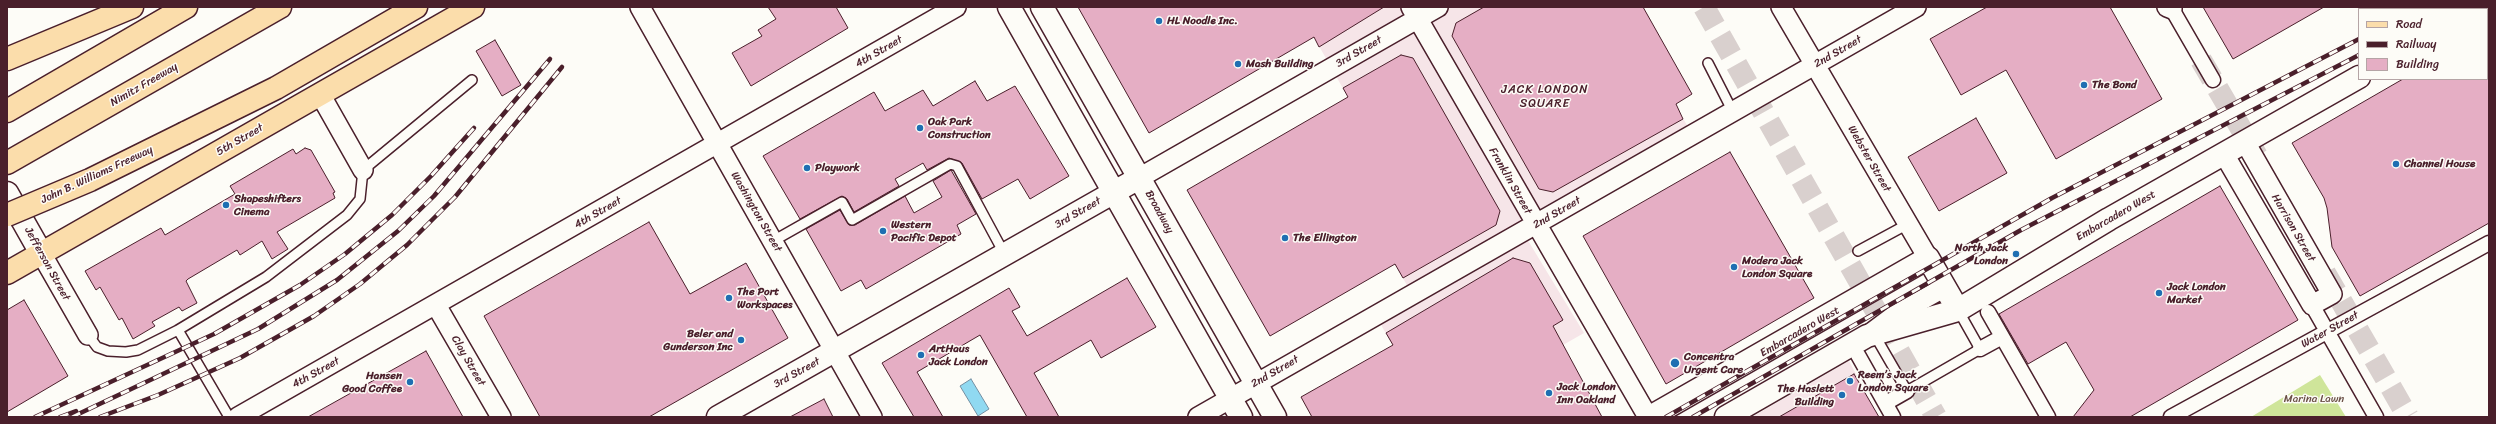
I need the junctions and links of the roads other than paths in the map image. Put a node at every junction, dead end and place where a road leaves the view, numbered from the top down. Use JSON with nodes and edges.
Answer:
{"nodes":[{"id":1,"x":132,"y":7,"type":"edge"},
{"id":2,"x":186,"y":7,"type":"edge"},
{"id":3,"x":280,"y":7,"type":"edge"},
{"id":4,"x":386,"y":7,"type":"edge"},
{"id":5,"x":416,"y":7,"type":"edge"},
{"id":6,"x":473,"y":7,"type":"edge"},
{"id":7,"x":640,"y":7,"type":"edge"},
{"id":8,"x":956,"y":7,"type":"edge"},
{"id":9,"x":1009,"y":7,"type":"edge"},
{"id":10,"x":1042,"y":7,"type":"edge"},
{"id":11,"x":1438,"y":7,"type":"edge"},
{"id":12,"x":1781,"y":7,"type":"edge"},
{"id":13,"x":1916,"y":7,"type":"edge"},
{"id":14,"x":2170,"y":8,"type":"edge"},
{"id":15,"x":1414,"y":13,"type":"edge"},
{"id":16,"x":7,"y":59,"type":"edge"},
{"id":17,"x":1708,"y":63,"type":"dead end"},
{"id":18,"x":1815,"y":66,"type":"junction"},
{"id":19,"x":2358,"y":78,"type":"edge"},
{"id":20,"x":472,"y":80,"type":"dead end"},
{"id":21,"x":2213,"y":80,"type":"dead end"},
{"id":22,"x":320,"y":94,"type":"junction"},
{"id":23,"x":7,"y":111,"type":"edge"},
{"id":24,"x":1733,"y":112,"type":"junction"},
{"id":25,"x":185,"y":133,"type":"junction"},
{"id":26,"x":2244,"y":142,"type":"junction"},
{"id":27,"x":717,"y":145,"type":"junction"},
{"id":28,"x":2224,"y":154,"type":"junction"},
{"id":29,"x":7,"y":163,"type":"edge"},
{"id":30,"x":363,"y":170,"type":"junction"},
{"id":31,"x":1140,"y":178,"type":"junction"},
{"id":32,"x":7,"y":193,"type":"edge"},
{"id":33,"x":1114,"y":193,"type":"junction"},
{"id":34,"x":7,"y":215,"type":"edge"},
{"id":35,"x":1908,"y":224,"type":"junction"},
{"id":36,"x":1535,"y":225,"type":"junction"},
{"id":37,"x":773,"y":242,"type":"junction"},
{"id":38,"x":2489,"y":243,"type":"edge"},
{"id":39,"x":1858,"y":251,"type":"dead end"},
{"id":40,"x":41,"y":253,"type":"junction"},
{"id":41,"x":1005,"y":255,"type":"junction"},
{"id":42,"x":1928,"y":258,"type":"junction"},
{"id":43,"x":7,"y":273,"type":"edge"},
{"id":44,"x":1944,"y":287,"type":"junction"},
{"id":45,"x":436,"y":305,"type":"junction"},
{"id":46,"x":2312,"y":305,"type":"junction"},
{"id":47,"x":1958,"y":310,"type":"junction"},
{"id":48,"x":1988,"y":312,"type":"dead end"},
{"id":49,"x":178,"y":330,"type":"junction"},
{"id":50,"x":2328,"y":332,"type":"junction"},
{"id":51,"x":88,"y":335,"type":"joint"},
{"id":52,"x":2002,"y":337,"type":"junction"},
{"id":53,"x":1866,"y":342,"type":"junction"},
{"id":54,"x":1980,"y":349,"type":"junction"},
{"id":55,"x":835,"y":351,"type":"junction"},
{"id":56,"x":1256,"y":383,"type":"junction"},
{"id":57,"x":1907,"y":391,"type":"junction"},
{"id":58,"x":1230,"y":398,"type":"junction"},
{"id":59,"x":1886,"y":403,"type":"junction"},
{"id":60,"x":229,"y":417,"type":"edge"},
{"id":61,"x":238,"y":417,"type":"edge"},
{"id":62,"x":501,"y":417,"type":"edge"},
{"id":63,"x":718,"y":417,"type":"edge"},
{"id":64,"x":872,"y":417,"type":"edge"},
{"id":65,"x":1198,"y":417,"type":"edge"},
{"id":66,"x":1241,"y":417,"type":"edge"},
{"id":67,"x":1275,"y":417,"type":"edge"},
{"id":68,"x":1649,"y":417,"type":"edge"},
{"id":69,"x":1726,"y":417,"type":"edge"},
{"id":70,"x":1894,"y":417,"type":"edge"},
{"id":71,"x":2048,"y":417,"type":"edge"},
{"id":72,"x":2171,"y":417,"type":"edge"},
{"id":73,"x":2376,"y":417,"type":"edge"}],
"edges":[{"from":1,"to":16,"type":"main road"},
{"from":2,"to":23,"type":"main road"},
{"from":3,"to":29,"type":"main road","name":"Nimitz Freeway"},
{"from":4,"to":25,"type":"main road"},
{"from":5,"to":25,"type":"main road"},
{"from":6,"to":22,"type":"main road","name":"5th Street"},
{"from":7,"to":27,"type":"street","name":"Washington Street"},
{"from":8,"to":27,"type":"street","name":"4th Street"},
{"from":9,"to":33,"type":"street"},
{"from":10,"to":31,"type":"street","name":"Broadway"},
{"from":11,"to":15,"type":"street","name":"3rd Street"},
{"from":12,"to":18,"type":"street","name":"Webster Street"},
{"from":13,"to":18,"type":"street","name":"2nd Street"},
{"from":14,"to":21,"type":"street"},
{"from":15,"to":31,"type":"street","name":"3rd Street"},
{"from":15,"to":36,"type":"street","name":"Franklin Street"},
{"from":17,"to":24,"type":"lane"},
{"from":18,"to":24,"type":"street","name":"2nd Street"},
{"from":18,"to":35,"type":"street","name":"Webster Street"},
{"from":19,"to":26,"type":"street","name":"Embarcadero West"},
{"from":20,"to":30,"type":"lane"},
{"from":22,"to":30,"type":"street"},
{"from":22,"to":40,"type":"main road","name":"5th Street"},
{"from":24,"to":36,"type":"street","name":"2nd Street"},
{"from":25,"to":34,"type":"main road","name":"John B. Williams Freeway","bridge":true},
{"from":26,"to":28,"type":"street","name":"Embarcadero West"},
{"from":26,"to":46,"type":"street","name":"Harrison Street"},
{"from":27,"to":37,"type":"street","name":"Washington Street"},
{"from":27,"to":45,"type":"street","name":"4th Street"},
{"from":28,"to":46,"type":"street","name":"Harrison Street"},
{"from":28,"to":47,"type":"street","name":"Embarcadero West"},
{"from":30,"to":49,"type":"lane"},
{"from":31,"to":33,"type":"street","name":"3rd Street"},
{"from":31,"to":56,"type":"street","name":"Broadway"},
{"from":32,"to":40,"type":"street","name":"Jefferson Street"},
{"from":33,"to":41,"type":"street","name":"3rd Street"},
{"from":33,"to":58,"type":"street"},
{"from":35,"to":39,"type":"lane"},
{"from":35,"to":42,"type":"street","name":"Webster Street"},
{"from":36,"to":56,"type":"street","name":"2nd Street"},
{"from":36,"to":68,"type":"street","name":"Franklin Street"},
{"from":37,"to":41,"type":"lane"},
{"from":37,"to":55,"type":"street","name":"Washington Street"},
{"from":38,"to":50,"type":"street","name":"Water Street"},
{"from":40,"to":43,"type":"main road","name":"5th Street"},
{"from":40,"to":51,"type":"street","name":"Jefferson Street"},
{"from":41,"to":55,"type":"street","name":"3rd Street"},
{"from":42,"to":44,"type":"street","name":"Webster Street"},
{"from":42,"to":68,"type":"street","name":"Embarcadero West"},
{"from":44,"to":47,"type":"street","name":"Webster Street"},
{"from":44,"to":53,"type":"street","name":"Embarcadero West"},
{"from":45,"to":61,"type":"street","name":"4th Street"},
{"from":45,"to":62,"type":"street","name":"Clay Street"},
{"from":46,"to":50,"type":"street","name":"Harrison Street"},
{"from":47,"to":53,"type":"street","name":"Embarcadero West"},
{"from":47,"to":54,"type":"lane"},
{"from":48,"to":52,"type":"street"},
{"from":49,"to":51,"type":"lane"},
{"from":49,"to":60,"type":"lane"},
{"from":50,"to":72,"type":"street","name":"Water Street"},
{"from":50,"to":73,"type":"street","name":"Harrison Street"},
{"from":52,"to":54,"type":"street"},
{"from":52,"to":71,"type":"street"},
{"from":53,"to":57,"type":"lane"},
{"from":53,"to":59,"type":"street"},
{"from":53,"to":69,"type":"street","name":"Embarcadero West"},
{"from":54,"to":57,"type":"lane"},
{"from":55,"to":63,"type":"street","name":"3rd Street"},
{"from":55,"to":64,"type":"street","name":"Washington Street"},
{"from":56,"to":58,"type":"street","name":"2nd Street"},
{"from":56,"to":67,"type":"street","name":"Broadway"},
{"from":57,"to":59,"type":"street"},
{"from":58,"to":65,"type":"street","name":"2nd Street"},
{"from":58,"to":66,"type":"street"},
{"from":59,"to":70,"type":"street"}]}
